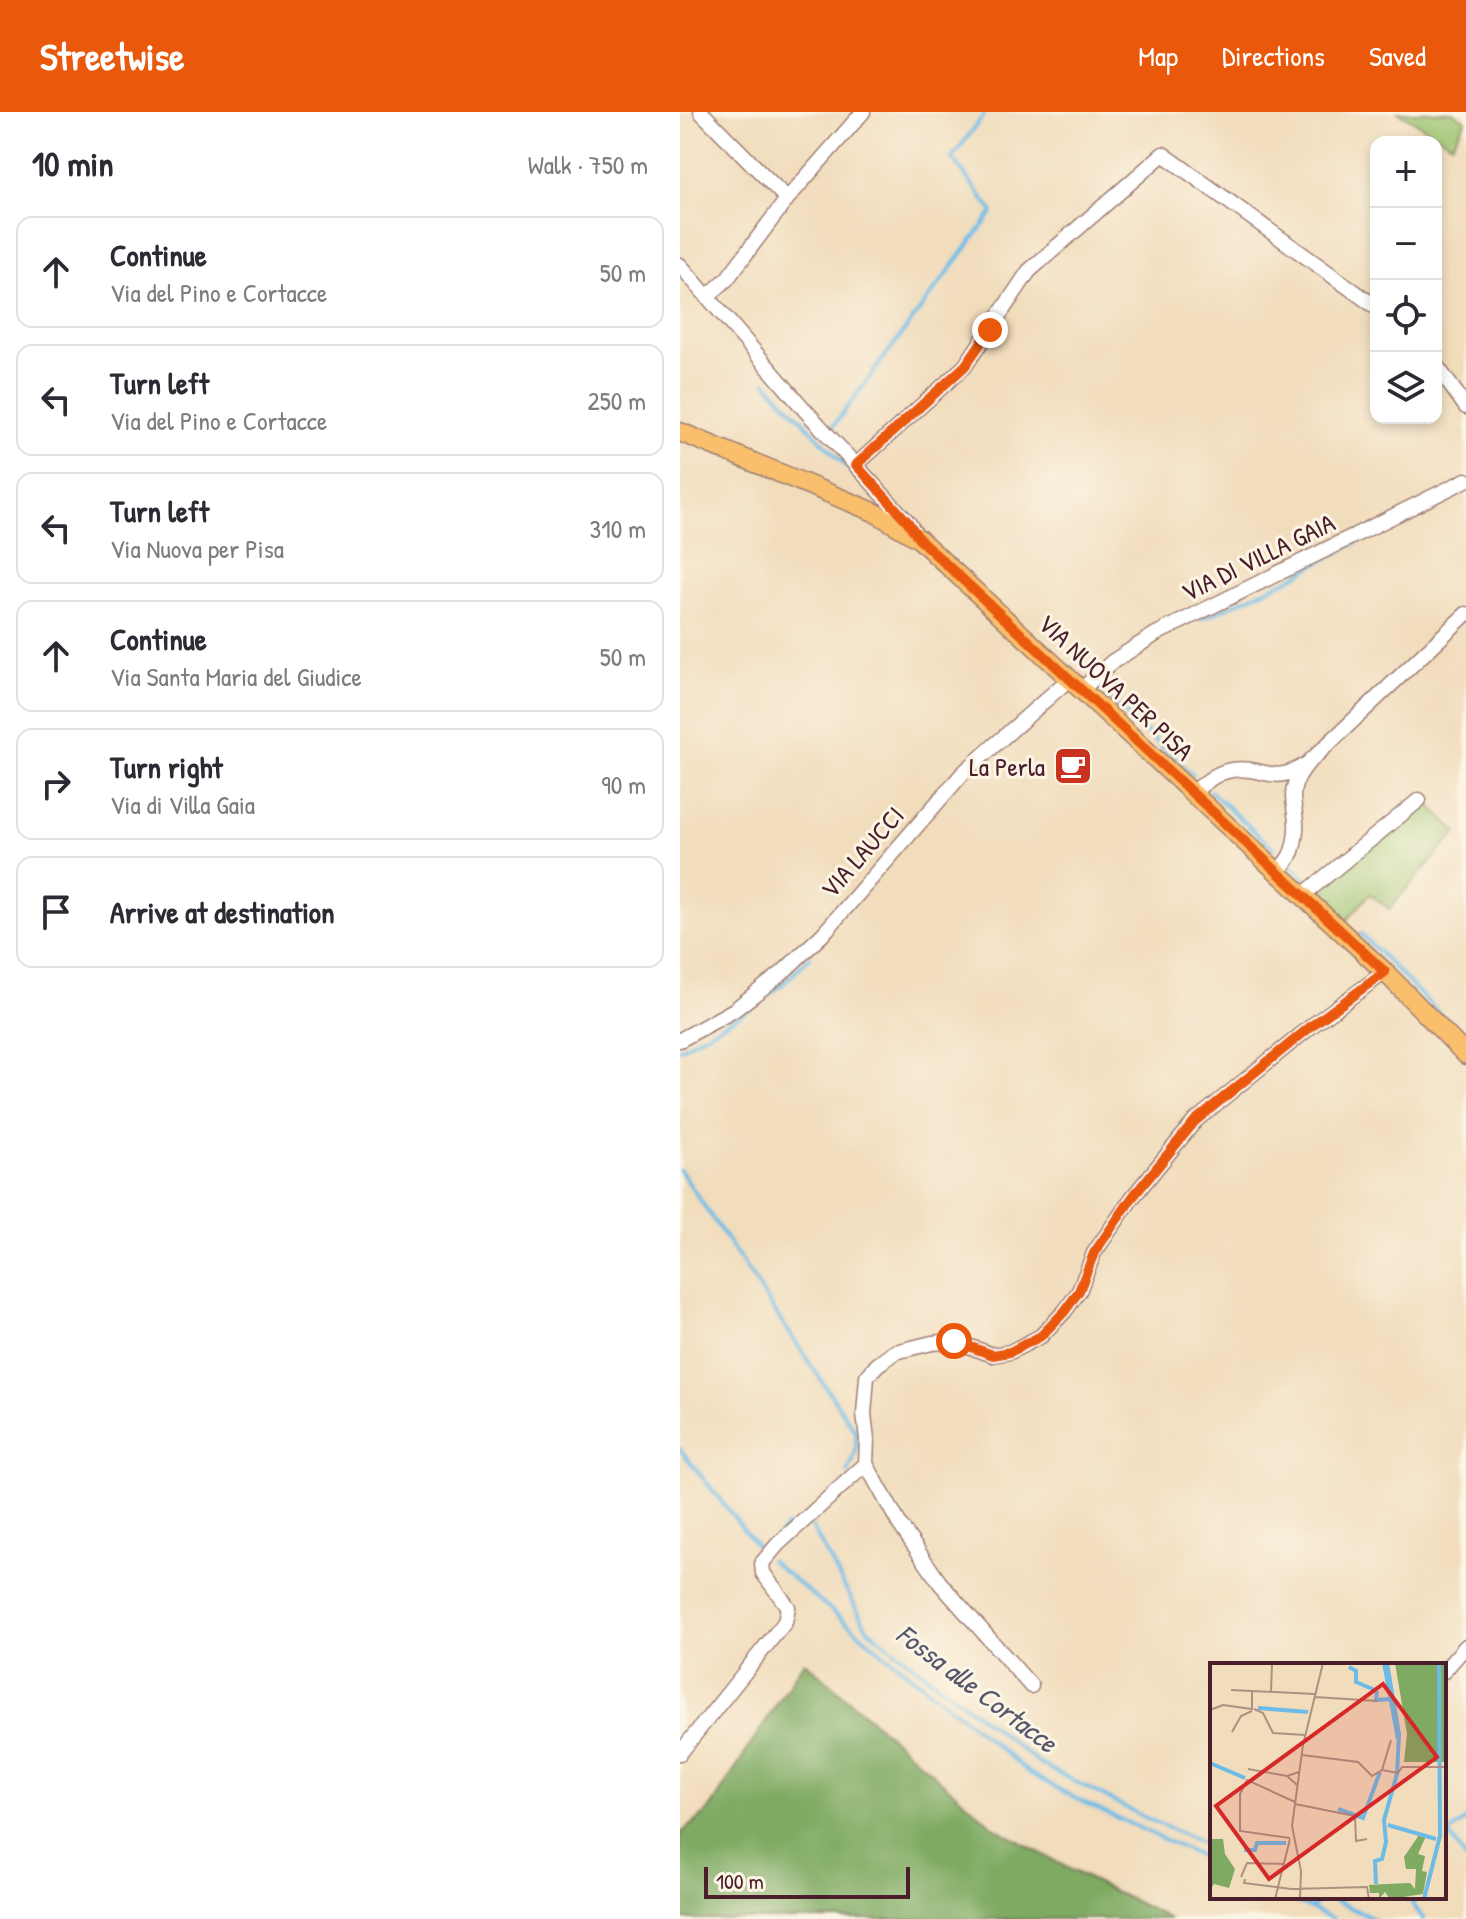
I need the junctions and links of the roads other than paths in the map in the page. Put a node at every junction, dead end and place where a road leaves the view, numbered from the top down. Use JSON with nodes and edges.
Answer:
{"nodes":[{"id":1,"x":701,"y":112,"type":"edge"},
{"id":2,"x":863,"y":112,"type":"edge"},
{"id":3,"x":787,"y":199,"type":"junction"},
{"id":4,"x":680,"y":265,"type":"edge"},
{"id":5,"x":707,"y":297,"type":"junction"},
{"id":6,"x":1370,"y":303,"type":"edge"},
{"id":7,"x":1442,"y":373,"type":"edge"},
{"id":8,"x":1466,"y":407,"type":"edge"},
{"id":9,"x":680,"y":432,"type":"edge"},
{"id":10,"x":856,"y":465,"type":"junction"},
{"id":11,"x":1466,"y":480,"type":"edge"},
{"id":12,"x":919,"y":539,"type":"junction"},
{"id":13,"x":1466,"y":614,"type":"edge"},
{"id":14,"x":1074,"y":686,"type":"junction"},
{"id":15,"x":1307,"y":764,"type":"junction"},
{"id":16,"x":1192,"y":793,"type":"junction"},
{"id":17,"x":1419,"y":800,"type":"dead end"},
{"id":18,"x":1278,"y":872,"type":"junction"},
{"id":19,"x":1303,"y":895,"type":"junction"},
{"id":20,"x":1385,"y":972,"type":"junction"},
{"id":21,"x":680,"y":1040,"type":"edge"},
{"id":22,"x":1466,"y":1055,"type":"edge"},
{"id":23,"x":866,"y":1464,"type":"junction"},
{"id":24,"x":1466,"y":1646,"type":"edge"},
{"id":25,"x":1446,"y":1669,"type":"edge"},
{"id":26,"x":1031,"y":1686,"type":"dead end"},
{"id":27,"x":680,"y":1753,"type":"edge"}],
"edges":[{"from":1,"to":3,"type":"street"},
{"from":2,"to":3,"type":"street"},
{"from":3,"to":5,"type":"street"},
{"from":4,"to":5,"type":"street"},
{"from":5,"to":10,"type":"street"},
{"from":6,"to":10,"type":"street"},
{"from":7,"to":8,"type":"street"},
{"from":9,"to":12,"type":"main road","name":"VIA NUOVA PER PISA"},
{"from":10,"to":12,"type":"street"},
{"from":11,"to":14,"type":"street","name":"VIA DI VILLA GAIA"},
{"from":12,"to":14,"type":"main road","name":"VIA NUOVA PER PISA"},
{"from":13,"to":15,"type":"street"},
{"from":14,"to":16,"type":"main road","name":"VIA NUOVA PER PISA"},
{"from":14,"to":21,"type":"street","name":"VIA LAUCCI"},
{"from":15,"to":16,"type":"street"},
{"from":15,"to":18,"type":"street"},
{"from":16,"to":18,"type":"main road","name":"VIA NUOVA PER PISA"},
{"from":17,"to":19,"type":"street"},
{"from":18,"to":19,"type":"main road","name":"VIA NUOVA PER PISA"},
{"from":19,"to":20,"type":"main road","name":"VIA NUOVA PER PISA"},
{"from":20,"to":22,"type":"main road","name":"VIA NUOVA PER PISA"},
{"from":20,"to":23,"type":"street"},
{"from":23,"to":26,"type":"street"},
{"from":23,"to":27,"type":"street"},
{"from":24,"to":25,"type":"street"}]}
